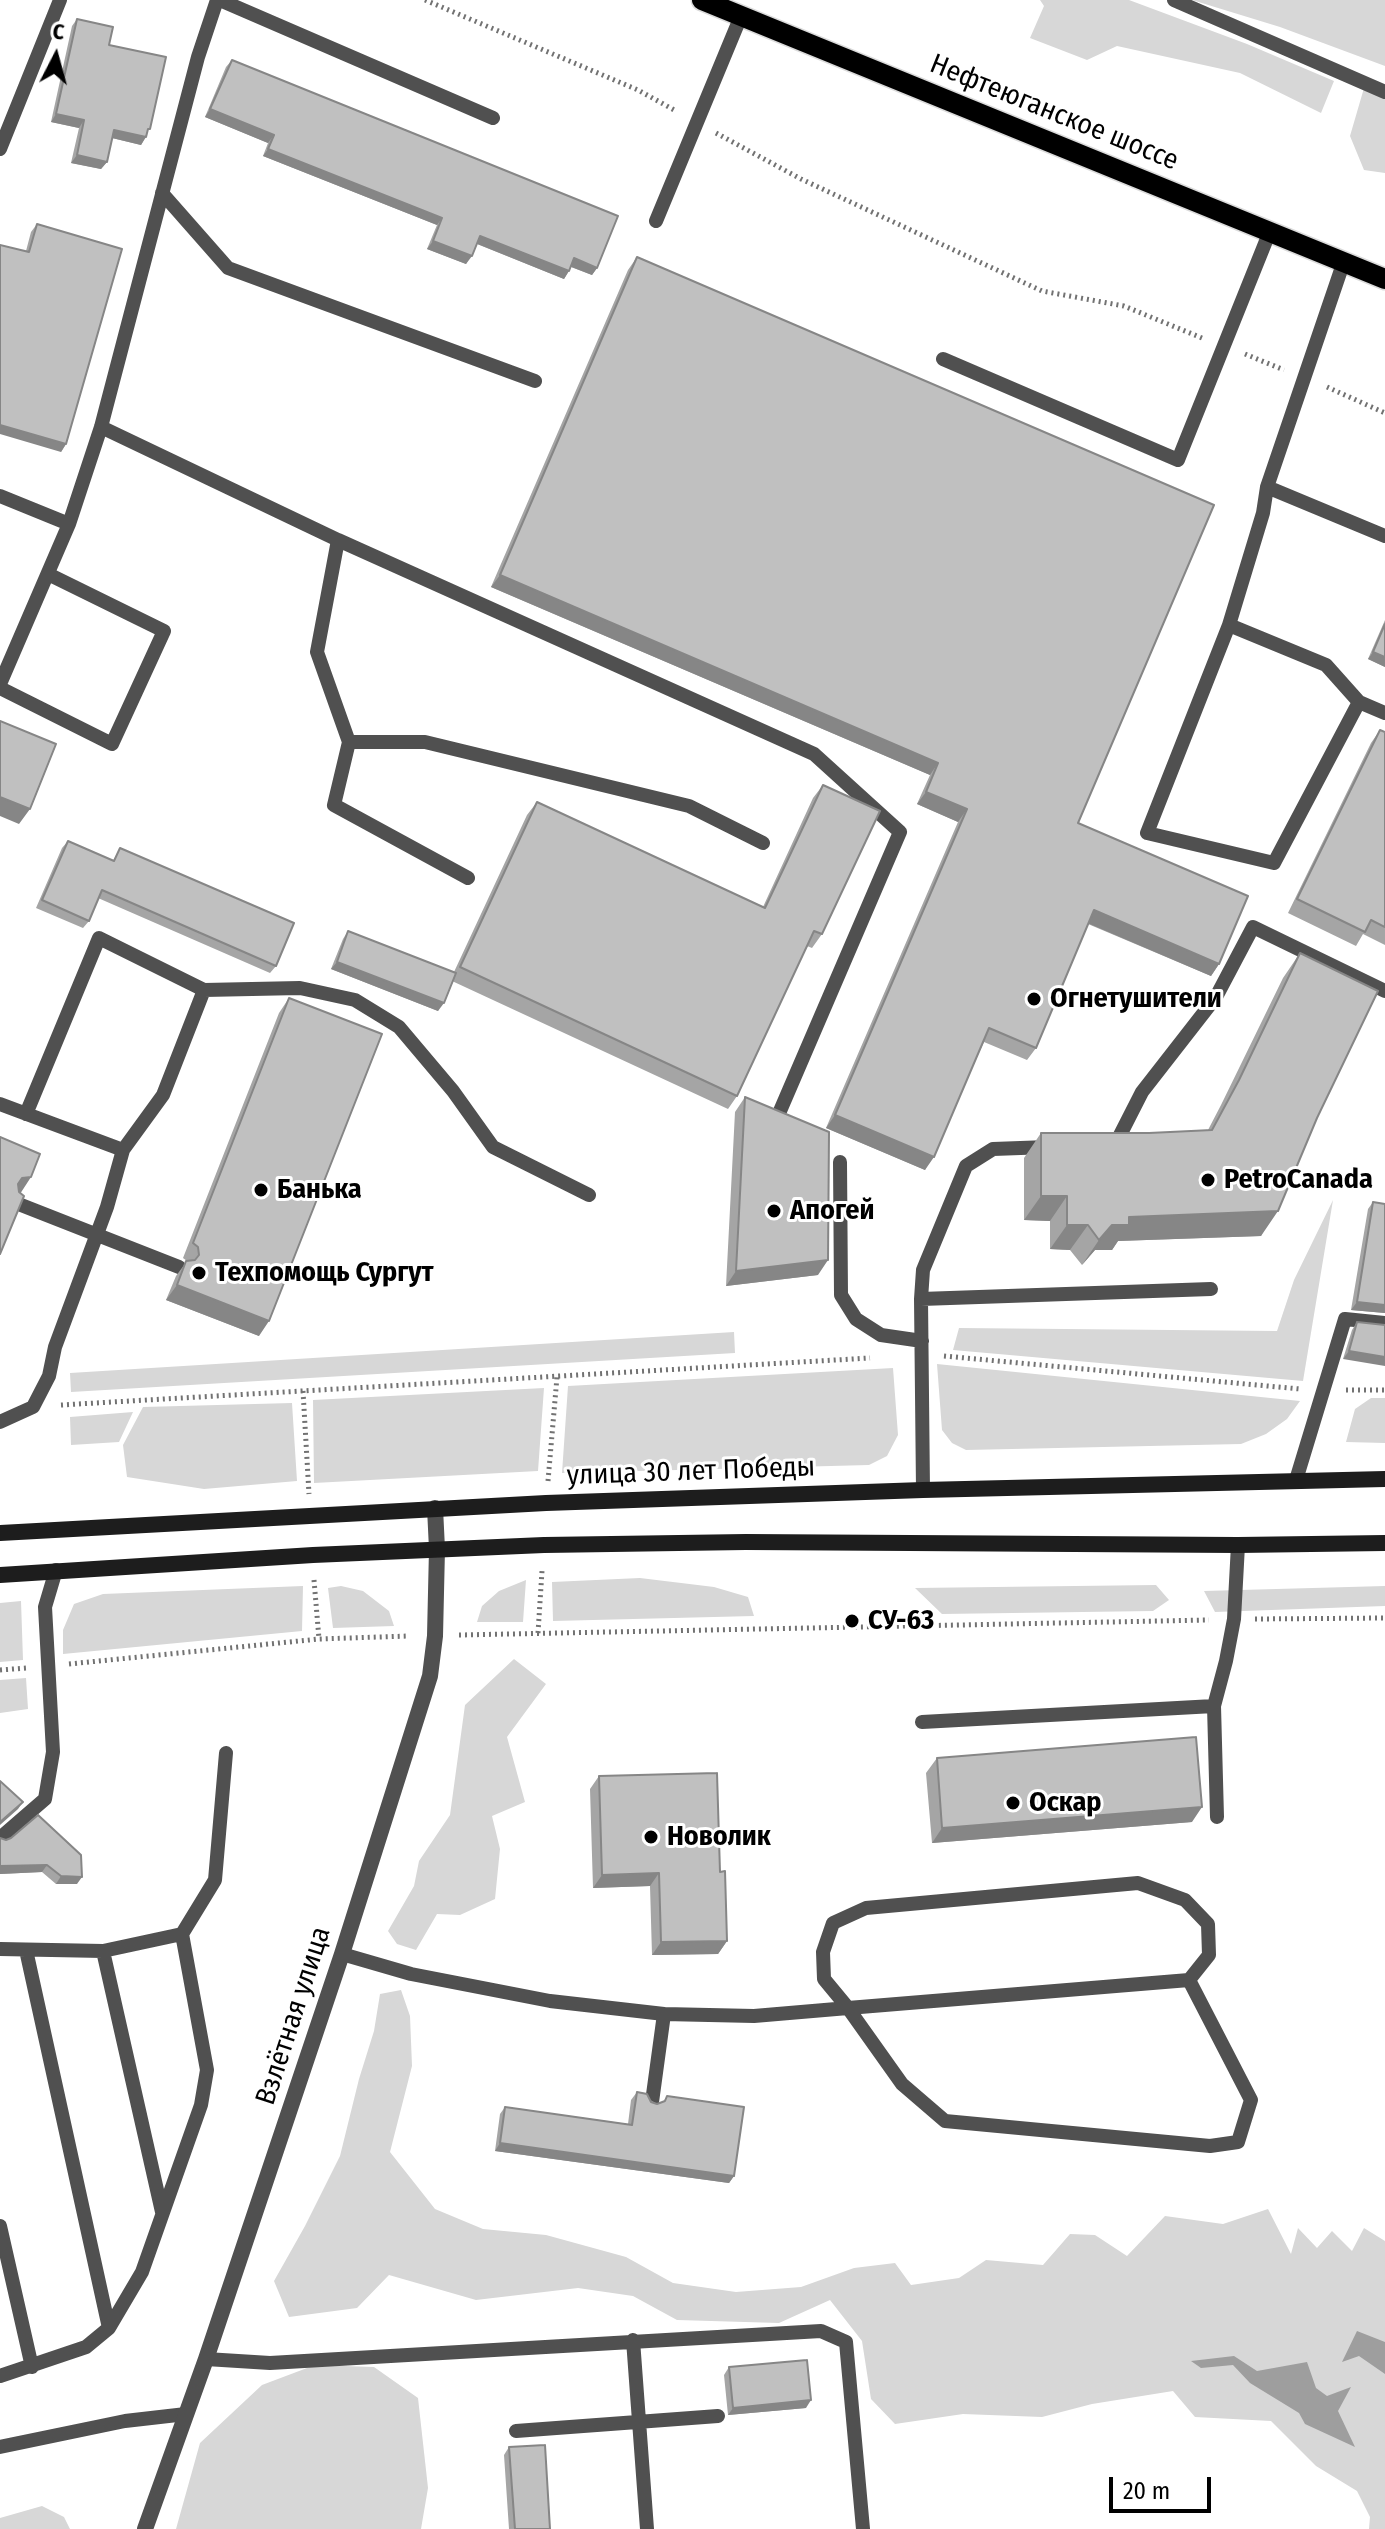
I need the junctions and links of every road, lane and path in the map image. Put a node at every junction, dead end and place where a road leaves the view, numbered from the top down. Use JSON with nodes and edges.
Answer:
{"nodes":[{"id":1,"x":60,"y":0,"type":"edge"},
{"id":2,"x":219,"y":0,"type":"edge"},
{"id":3,"x":425,"y":0,"type":"edge"},
{"id":4,"x":702,"y":0,"type":"edge"},
{"id":5,"x":1174,"y":0,"type":"edge"},
{"id":6,"x":741,"y":16,"type":"junction"},
{"id":7,"x":1385,"y":92,"type":"edge"},
{"id":8,"x":493,"y":118,"type":"dead end"},
{"id":9,"x":698,"y":123,"type":"junction"},
{"id":10,"x":0,"y":149,"type":"edge"},
{"id":11,"x":162,"y":193,"type":"junction"},
{"id":12,"x":656,"y":221,"type":"dead end"},
{"id":13,"x":1270,"y":231,"type":"junction"},
{"id":14,"x":1344,"y":261,"type":"junction"},
{"id":15,"x":1385,"y":279,"type":"edge"},
{"id":16,"x":1224,"y":346,"type":"junction"},
{"id":17,"x":943,"y":359,"type":"dead end"},
{"id":18,"x":1305,"y":378,"type":"junction"},
{"id":19,"x":535,"y":381,"type":"dead end"},
{"id":20,"x":1385,"y":413,"type":"edge"},
{"id":21,"x":101,"y":427,"type":"junction"},
{"id":22,"x":1267,"y":487,"type":"junction"},
{"id":23,"x":0,"y":496,"type":"edge"},
{"id":24,"x":69,"y":524,"type":"junction"},
{"id":25,"x":1385,"y":536,"type":"edge"},
{"id":26,"x":338,"y":540,"type":"junction"},
{"id":27,"x":48,"y":574,"type":"junction"},
{"id":28,"x":1229,"y":625,"type":"junction"},
{"id":29,"x":0,"y":686,"type":"edge"},
{"id":30,"x":1359,"y":702,"type":"junction"},
{"id":31,"x":1385,"y":713,"type":"edge"},
{"id":32,"x":349,"y":742,"type":"junction"},
{"id":33,"x":763,"y":843,"type":"dead end"},
{"id":34,"x":468,"y":878,"type":"dead end"},
{"id":35,"x":204,"y":990,"type":"junction"},
{"id":36,"x":1385,"y":991,"type":"edge"},
{"id":37,"x":0,"y":1104,"type":"edge"},
{"id":38,"x":780,"y":1111,"type":"edge"},
{"id":39,"x":26,"y":1114,"type":"junction"},
{"id":40,"x":1100,"y":1145,"type":"edge"},
{"id":41,"x":1069,"y":1146,"type":"edge"},
{"id":42,"x":123,"y":1150,"type":"junction"},
{"id":43,"x":840,"y":1162,"type":"dead end"},
{"id":44,"x":589,"y":1195,"type":"dead end"},
{"id":45,"x":16,"y":1203,"type":"edge"},
{"id":46,"x":95,"y":1235,"type":"junction"},
{"id":47,"x":179,"y":1267,"type":"dead end"},
{"id":48,"x":1211,"y":1289,"type":"dead end"},
{"id":49,"x":921,"y":1299,"type":"junction"},
{"id":50,"x":1385,"y":1323,"type":"edge"},
{"id":51,"x":922,"y":1348,"type":"junction"},
{"id":52,"x":874,"y":1357,"type":"dead end"},
{"id":53,"x":1325,"y":1389,"type":"junction"},
{"id":54,"x":1385,"y":1390,"type":"edge"},
{"id":55,"x":33,"y":1407,"type":"junction"},
{"id":56,"x":0,"y":1422,"type":"edge"},
{"id":57,"x":1385,"y":1479,"type":"edge"},
{"id":58,"x":1296,"y":1480,"type":"junction"},
{"id":59,"x":923,"y":1490,"type":"junction"},
{"id":60,"x":435,"y":1508,"type":"junction"},
{"id":61,"x":0,"y":1533,"type":"edge"},
{"id":62,"x":1385,"y":1543,"type":"edge"},
{"id":63,"x":1238,"y":1545,"type":"junction"},
{"id":64,"x":437,"y":1549,"type":"junction"},
{"id":65,"x":56,"y":1570,"type":"junction"},
{"id":66,"x":0,"y":1575,"type":"edge"},
{"id":67,"x":1385,"y":1618,"type":"edge"},
{"id":68,"x":1234,"y":1619,"type":"junction"},
{"id":69,"x":435,"y":1636,"type":"junction"},
{"id":70,"x":48,"y":1666,"type":"junction"},
{"id":71,"x":0,"y":1670,"type":"edge"},
{"id":72,"x":1214,"y":1706,"type":"junction"},
{"id":73,"x":922,"y":1722,"type":"dead end"},
{"id":74,"x":226,"y":1753,"type":"dead end"},
{"id":75,"x":1217,"y":1817,"type":"dead end"},
{"id":76,"x":0,"y":1838,"type":"edge"},
{"id":77,"x":182,"y":1934,"type":"junction"},
{"id":78,"x":0,"y":1949,"type":"edge"},
{"id":79,"x":26,"y":1950,"type":"junction"},
{"id":80,"x":103,"y":1951,"type":"junction"},
{"id":81,"x":342,"y":1954,"type":"junction"},
{"id":82,"x":1189,"y":1980,"type":"junction"},
{"id":83,"x":848,"y":2008,"type":"junction"},
{"id":84,"x":664,"y":2014,"type":"junction"},
{"id":85,"x":652,"y":2102,"type":"edge"},
{"id":86,"x":162,"y":2214,"type":"junction"},
{"id":87,"x":0,"y":2226,"type":"edge"},
{"id":88,"x":109,"y":2328,"type":"junction"},
{"id":89,"x":633,"y":2340,"type":"junction"},
{"id":90,"x":206,"y":2359,"type":"junction"},
{"id":91,"x":32,"y":2367,"type":"junction"},
{"id":92,"x":0,"y":2376,"type":"edge"},
{"id":93,"x":186,"y":2414,"type":"junction"},
{"id":94,"x":718,"y":2416,"type":"dead end"},
{"id":95,"x":638,"y":2422,"type":"junction"},
{"id":96,"x":516,"y":2431,"type":"dead end"},
{"id":97,"x":0,"y":2447,"type":"edge"},
{"id":98,"x":145,"y":2529,"type":"edge"},
{"id":99,"x":647,"y":2529,"type":"edge"},
{"id":100,"x":863,"y":2529,"type":"edge"}],
"edges":[{"from":1,"to":10,"type":"lane"},
{"from":2,"to":8,"type":"lane"},
{"from":2,"to":11,"type":"lane"},
{"from":3,"to":9,"type":"path"},
{"from":4,"to":6,"type":"main road","name":"Нефтеюганское шоссе"},
{"from":5,"to":7,"type":"lane"},
{"from":6,"to":9,"type":"lane"},
{"from":6,"to":13,"type":"main road","name":"Нефтеюганское шоссе"},
{"from":9,"to":12,"type":"lane"},
{"from":9,"to":16,"type":"path"},
{"from":11,"to":19,"type":"lane"},
{"from":11,"to":21,"type":"lane"},
{"from":13,"to":14,"type":"main road","name":"Нефтеюганское шоссе"},
{"from":13,"to":16,"type":"lane"},
{"from":14,"to":15,"type":"main road","name":"Нефтеюганское шоссе"},
{"from":14,"to":18,"type":"lane"},
{"from":16,"to":17,"type":"lane"},
{"from":16,"to":18,"type":"path"},
{"from":18,"to":20,"type":"path"},
{"from":18,"to":22,"type":"lane"},
{"from":21,"to":24,"type":"lane"},
{"from":21,"to":26,"type":"lane"},
{"from":22,"to":25,"type":"lane"},
{"from":22,"to":28,"type":"lane"},
{"from":23,"to":24,"type":"lane"},
{"from":24,"to":27,"type":"lane"},
{"from":26,"to":32,"type":"lane"},
{"from":26,"to":38,"type":"lane"},
{"from":27,"to":29,"type":"lane"},
{"from":27,"to":29,"type":"lane"},
{"from":28,"to":30,"type":"lane"},
{"from":28,"to":30,"type":"lane"},
{"from":30,"to":31,"type":"lane"},
{"from":32,"to":33,"type":"lane"},
{"from":32,"to":34,"type":"lane"},
{"from":35,"to":39,"type":"lane"},
{"from":35,"to":42,"type":"lane"},
{"from":35,"to":44,"type":"lane"},
{"from":36,"to":40,"type":"lane"},
{"from":37,"to":39,"type":"lane"},
{"from":39,"to":42,"type":"lane"},
{"from":41,"to":49,"type":"lane"},
{"from":42,"to":46,"type":"lane"},
{"from":43,"to":51,"type":"lane"},
{"from":45,"to":46,"type":"lane"},
{"from":46,"to":47,"type":"lane"},
{"from":46,"to":55,"type":"lane"},
{"from":48,"to":49,"type":"lane"},
{"from":49,"to":51,"type":"lane"},
{"from":50,"to":53,"type":"lane"},
{"from":51,"to":53,"type":"path"},
{"from":51,"to":59,"type":"lane"},
{"from":52,"to":55,"type":"path"},
{"from":53,"to":54,"type":"path"},
{"from":53,"to":58,"type":"lane"},
{"from":55,"to":56,"type":"lane"},
{"from":57,"to":58,"type":"main road","name":"улица 30 лет Победы"},
{"from":58,"to":59,"type":"main road","name":"улица 30 лет Победы"},
{"from":59,"to":60,"type":"main road","name":"улица 30 лет Победы"},
{"from":60,"to":61,"type":"main road","name":"улица 30 лет Победы"},
{"from":60,"to":64,"type":"street","name":"Взлётная улица"},
{"from":62,"to":63,"type":"main road"},
{"from":63,"to":64,"type":"main road"},
{"from":63,"to":68,"type":"lane"},
{"from":64,"to":65,"type":"main road"},
{"from":64,"to":69,"type":"street","name":"Взлётная улица"},
{"from":65,"to":66,"type":"main road"},
{"from":65,"to":70,"type":"lane"},
{"from":67,"to":68,"type":"path"},
{"from":68,"to":69,"type":"path"},
{"from":68,"to":72,"type":"lane"},
{"from":69,"to":70,"type":"path"},
{"from":69,"to":81,"type":"street","name":"Взлётная улица"},
{"from":70,"to":71,"type":"path"},
{"from":70,"to":76,"type":"lane"},
{"from":72,"to":73,"type":"lane"},
{"from":72,"to":75,"type":"lane"},
{"from":74,"to":77,"type":"lane"},
{"from":77,"to":80,"type":"lane"},
{"from":77,"to":86,"type":"lane"},
{"from":78,"to":79,"type":"lane"},
{"from":79,"to":80,"type":"lane"},
{"from":79,"to":88,"type":"lane"},
{"from":80,"to":86,"type":"lane"},
{"from":81,"to":84,"type":"lane"},
{"from":81,"to":90,"type":"street","name":"Взлётная улица"},
{"from":82,"to":83,"type":"lane"},
{"from":82,"to":83,"type":"lane"},
{"from":82,"to":83,"type":"lane"},
{"from":83,"to":84,"type":"lane"},
{"from":84,"to":85,"type":"lane"},
{"from":86,"to":88,"type":"lane"},
{"from":87,"to":91,"type":"lane"},
{"from":88,"to":91,"type":"lane"},
{"from":89,"to":90,"type":"lane"},
{"from":89,"to":95,"type":"lane"},
{"from":89,"to":100,"type":"lane"},
{"from":90,"to":93,"type":"street","name":"Взлётная улица"},
{"from":91,"to":92,"type":"lane"},
{"from":93,"to":97,"type":"lane"},
{"from":93,"to":98,"type":"street","name":"Взлётная улица"},
{"from":94,"to":95,"type":"lane"},
{"from":95,"to":96,"type":"lane"},
{"from":95,"to":99,"type":"lane"}]}
